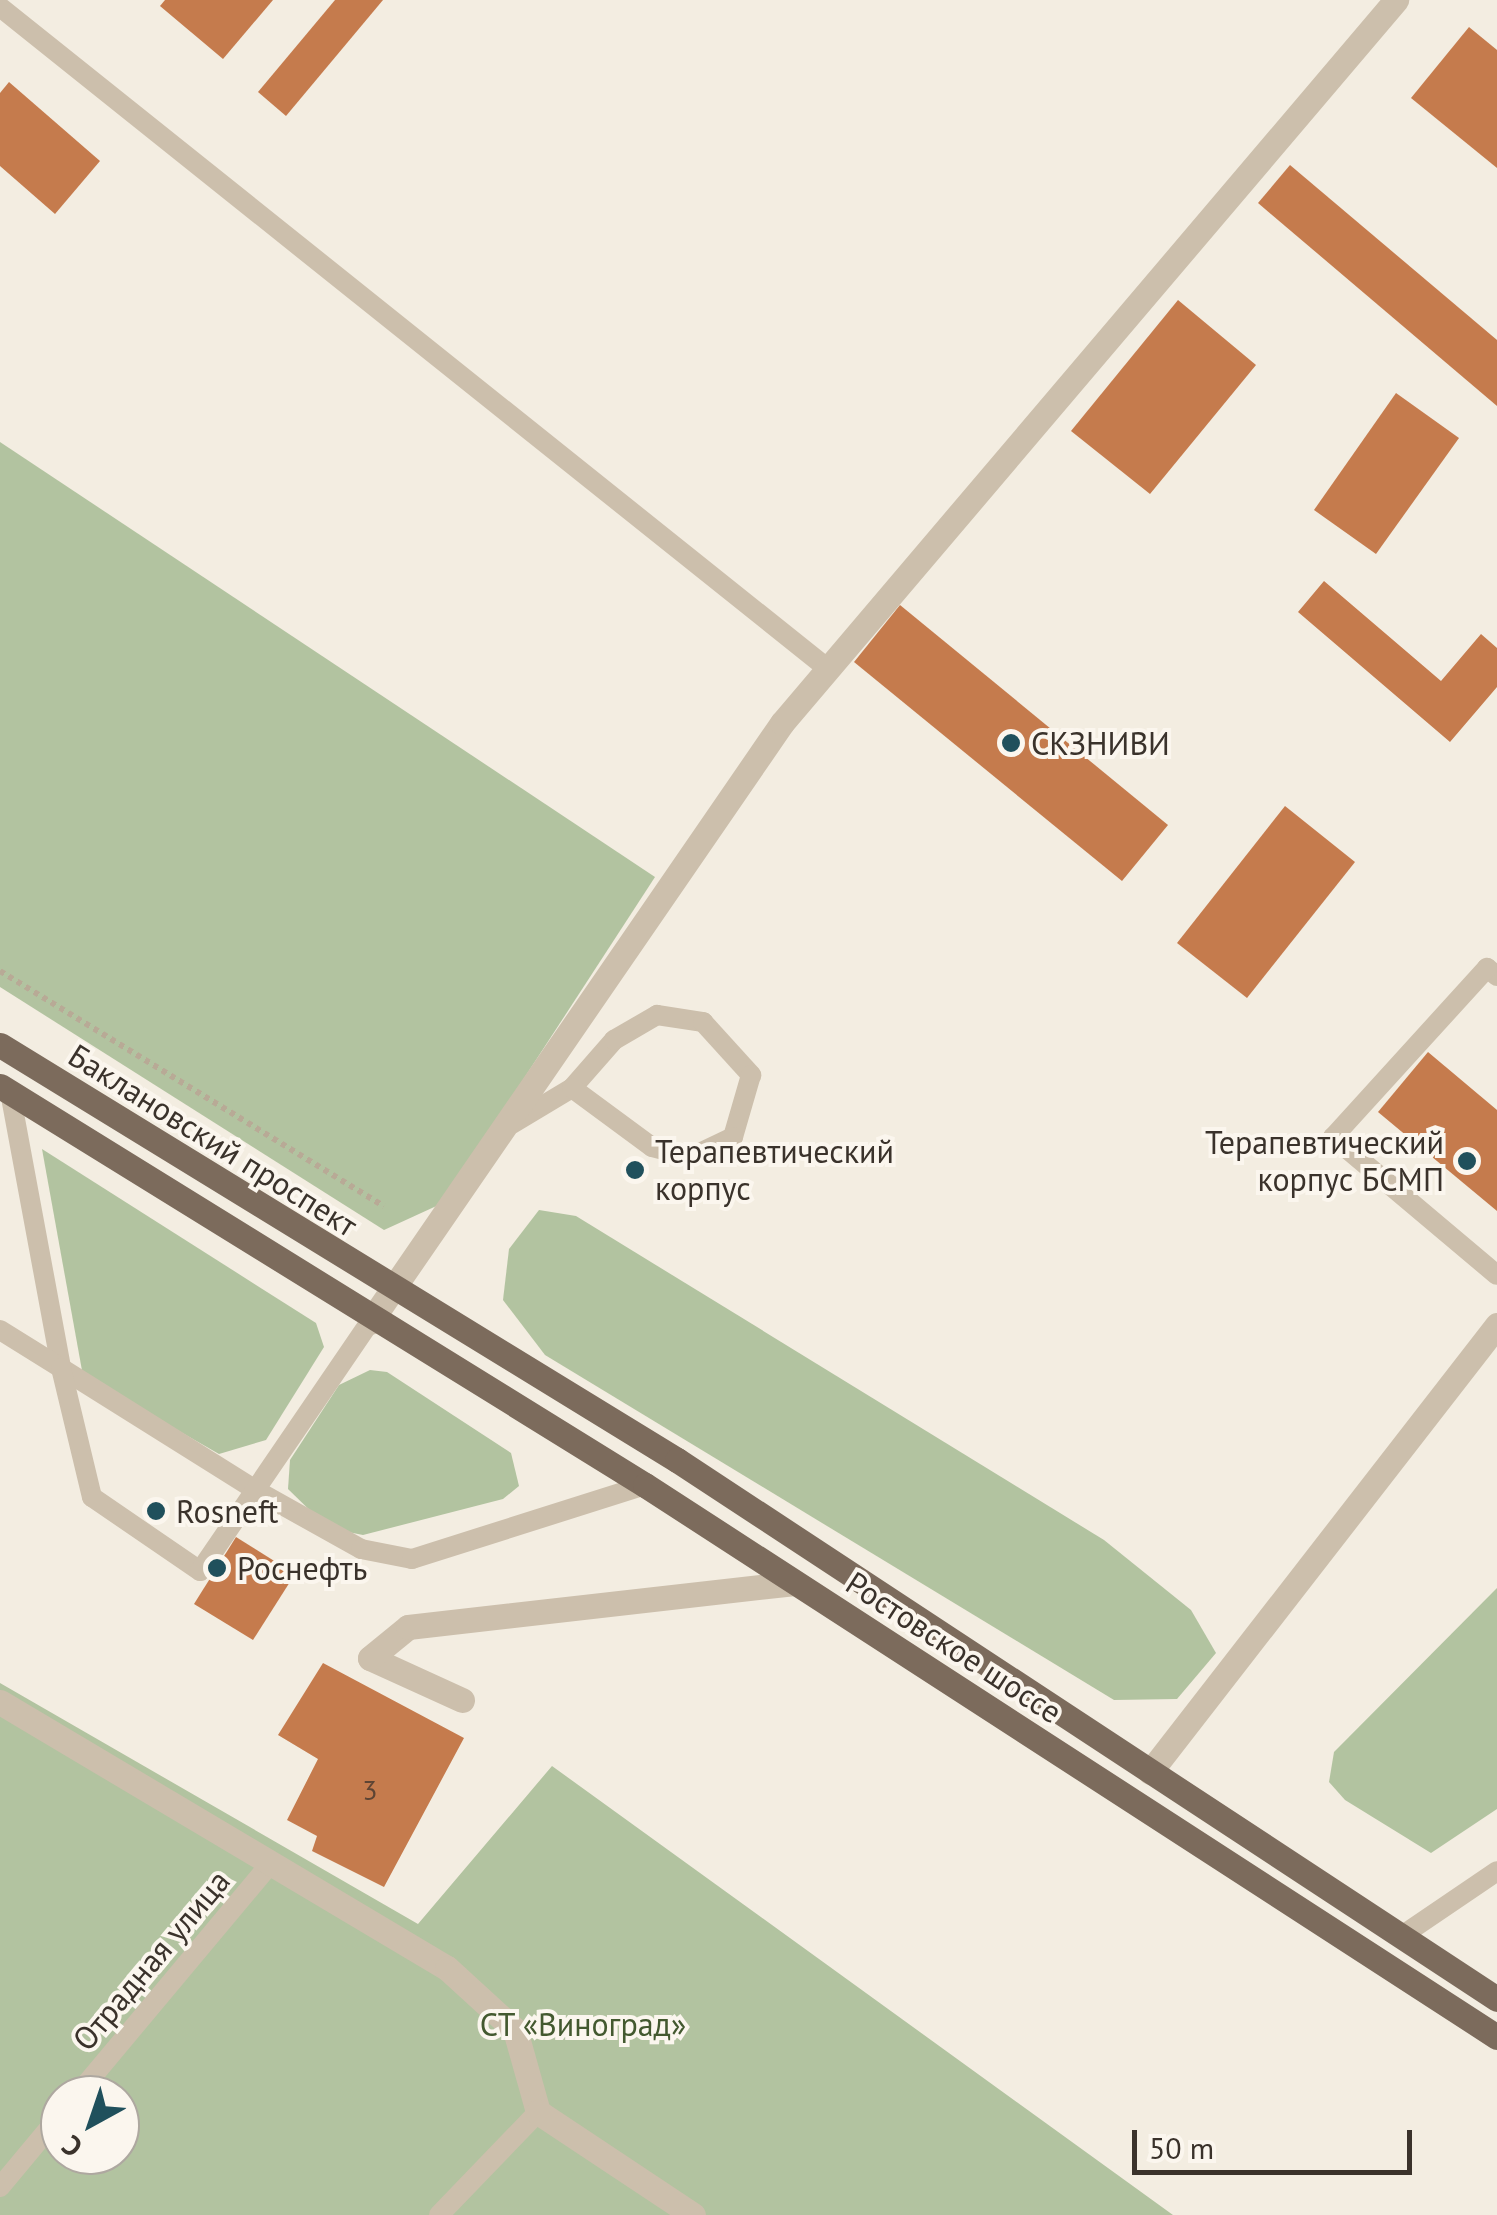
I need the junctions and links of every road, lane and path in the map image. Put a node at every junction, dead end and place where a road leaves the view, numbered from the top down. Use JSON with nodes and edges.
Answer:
{"nodes":[{"id":1,"x":1396,"y":0,"type":"edge"},
{"id":2,"x":0,"y":7,"type":"edge"},
{"id":3,"x":828,"y":668,"type":"junction"},
{"id":4,"x":0,"y":972,"type":"edge"},
{"id":5,"x":1497,"y":976,"type":"edge"},
{"id":6,"x":0,"y":1046,"type":"edge"},
{"id":7,"x":572,"y":1088,"type":"junction"},
{"id":8,"x":5,"y":1089,"type":"edge"},
{"id":9,"x":512,"y":1124,"type":"junction"},
{"id":10,"x":384,"y":1206,"type":"dead end"},
{"id":11,"x":1497,"y":1275,"type":"edge"},
{"id":12,"x":392,"y":1291,"type":"junction"},
{"id":13,"x":370,"y":1322,"type":"junction"},
{"id":14,"x":1497,"y":1325,"type":"edge"},
{"id":15,"x":0,"y":1330,"type":"edge"},
{"id":16,"x":62,"y":1368,"type":"junction"},
{"id":17,"x":644,"y":1485,"type":"junction"},
{"id":18,"x":260,"y":1492,"type":"junction"},
{"id":19,"x":795,"y":1582,"type":"junction"},
{"id":20,"x":462,"y":1700,"type":"dead end"},
{"id":21,"x":0,"y":1702,"type":"edge"},
{"id":22,"x":1150,"y":1772,"type":"junction"},
{"id":23,"x":272,"y":1863,"type":"junction"},
{"id":24,"x":1497,"y":1870,"type":"edge"},
{"id":25,"x":1400,"y":1937,"type":"junction"},
{"id":26,"x":1497,"y":1999,"type":"edge"},
{"id":27,"x":1497,"y":2037,"type":"edge"},
{"id":28,"x":94,"y":2075,"type":"edge"},
{"id":29,"x":538,"y":2112,"type":"junction"},
{"id":30,"x":40,"y":2140,"type":"edge"},
{"id":31,"x":0,"y":2187,"type":"edge"},
{"id":32,"x":439,"y":2215,"type":"edge"},
{"id":33,"x":693,"y":2215,"type":"edge"}],
"edges":[{"from":1,"to":3,"type":"street"},
{"from":2,"to":3,"type":"lane"},
{"from":3,"to":9,"type":"street"},
{"from":4,"to":10,"type":"path"},
{"from":5,"to":11,"type":"lane"},
{"from":6,"to":12,"type":"main road","name":"Баклановский проспект"},
{"from":7,"to":7,"type":"lane"},
{"from":7,"to":9,"type":"lane"},
{"from":8,"to":13,"type":"main road","name":"Баклановский проспект"},
{"from":8,"to":16,"type":"lane"},
{"from":9,"to":12,"type":"street"},
{"from":12,"to":13,"type":"street"},
{"from":12,"to":22,"type":"main road","name":"Ростовское шоссе"},
{"from":13,"to":17,"type":"main road","name":"Ростовское шоссе"},
{"from":13,"to":18,"type":"lane"},
{"from":14,"to":22,"type":"street"},
{"from":15,"to":16,"type":"lane"},
{"from":16,"to":18,"type":"lane"},
{"from":16,"to":18,"type":"lane"},
{"from":17,"to":18,"type":"lane"},
{"from":17,"to":19,"type":"main road","name":"Ростовское шоссе"},
{"from":19,"to":20,"type":"street"},
{"from":19,"to":27,"type":"main road","name":"Ростовское шоссе"},
{"from":21,"to":23,"type":"street"},
{"from":22,"to":25,"type":"main road","name":"Ростовское шоссе"},
{"from":23,"to":28,"type":"lane","name":"Отрадная улица"},
{"from":23,"to":29,"type":"street"},
{"from":24,"to":25,"type":"lane"},
{"from":25,"to":26,"type":"main road","name":"Ростовское шоссе"},
{"from":29,"to":32,"type":"lane"},
{"from":29,"to":33,"type":"street"},
{"from":30,"to":31,"type":"lane"}]}
